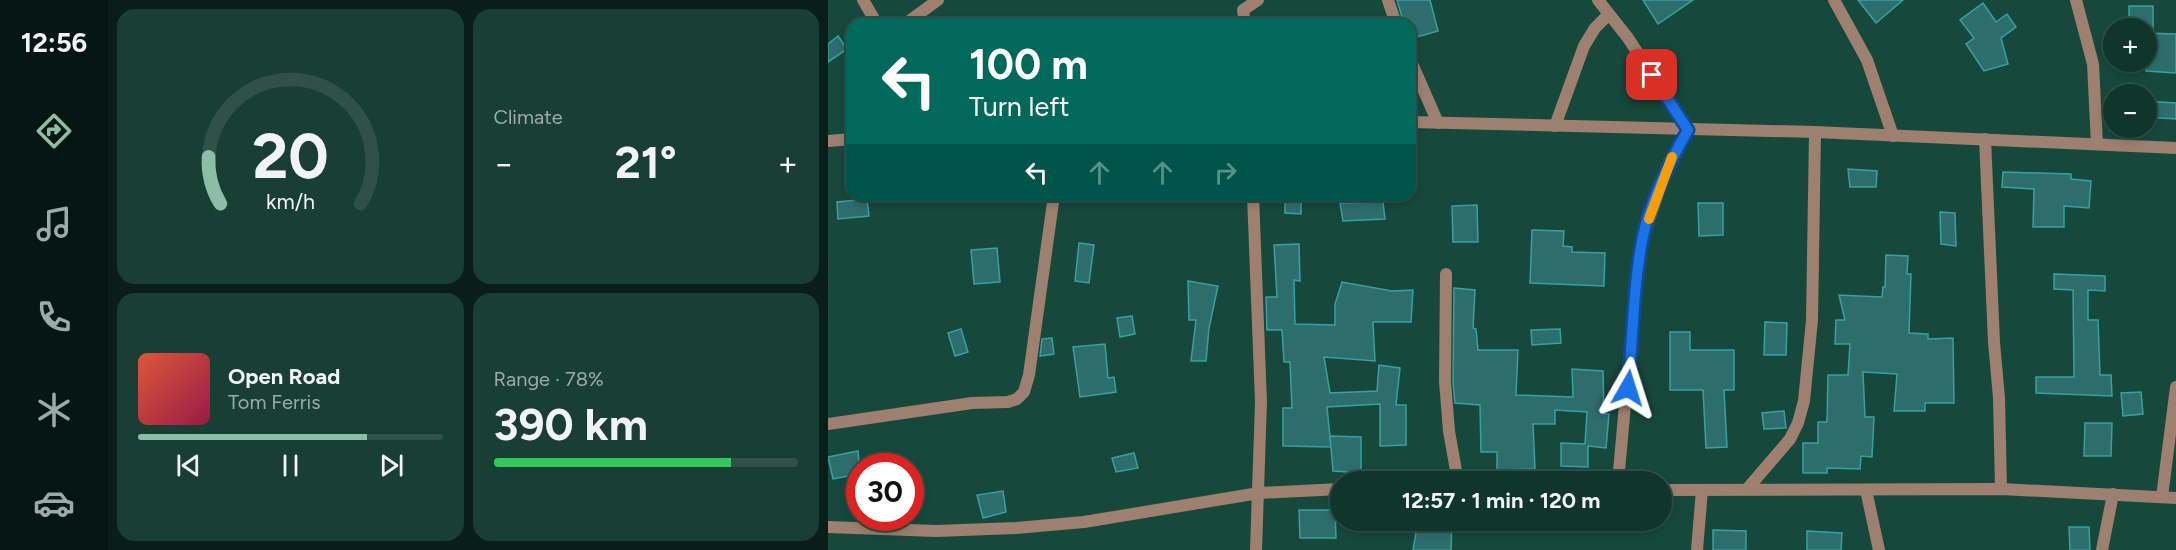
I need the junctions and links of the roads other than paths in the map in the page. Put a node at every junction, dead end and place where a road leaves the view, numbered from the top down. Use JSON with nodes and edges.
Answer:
{"nodes":[{"id":1,"x":863,"y":0,"type":"edge"},
{"id":2,"x":938,"y":0,"type":"edge"},
{"id":3,"x":1258,"y":0,"type":"edge"},
{"id":4,"x":1388,"y":0,"type":"edge"},
{"id":5,"x":1598,"y":0,"type":"edge"},
{"id":6,"x":1834,"y":0,"type":"edge"},
{"id":7,"x":2076,"y":0,"type":"edge"},
{"id":8,"x":1241,"y":5,"type":"edge"},
{"id":9,"x":1609,"y":14,"type":"junction"},
{"id":10,"x":874,"y":18,"type":"edge"},
{"id":11,"x":913,"y":18,"type":"edge"},
{"id":12,"x":1394,"y":18,"type":"edge"},
{"id":13,"x":1416,"y":73,"type":"edge"},
{"id":14,"x":1416,"y":122,"type":"edge"},
{"id":15,"x":1438,"y":123,"type":"junction"},
{"id":16,"x":1555,"y":126,"type":"junction"},
{"id":17,"x":1688,"y":130,"type":"junction"},
{"id":18,"x":1815,"y":132,"type":"junction"},
{"id":19,"x":1893,"y":136,"type":"junction"},
{"id":20,"x":1985,"y":139,"type":"junction"},
{"id":21,"x":846,"y":140,"type":"edge"},
{"id":22,"x":828,"y":141,"type":"edge"},
{"id":23,"x":2097,"y":144,"type":"junction"},
{"id":24,"x":2176,"y":148,"type":"edge"},
{"id":25,"x":1053,"y":201,"type":"edge"},
{"id":26,"x":1253,"y":201,"type":"edge"},
{"id":27,"x":1446,"y":274,"type":"dead end"},
{"id":28,"x":2176,"y":387,"type":"edge"},
{"id":29,"x":828,"y":424,"type":"edge"},
{"id":30,"x":1456,"y":471,"type":"edge"},
{"id":31,"x":1619,"y":471,"type":"edge"},
{"id":32,"x":1748,"y":488,"type":"junction"},
{"id":33,"x":2001,"y":489,"type":"junction"},
{"id":34,"x":1330,"y":490,"type":"edge"},
{"id":35,"x":1672,"y":490,"type":"edge"},
{"id":36,"x":1702,"y":490,"type":"junction"},
{"id":37,"x":1866,"y":490,"type":"junction"},
{"id":38,"x":1259,"y":493,"type":"junction"},
{"id":39,"x":2113,"y":495,"type":"junction"},
{"id":40,"x":2162,"y":497,"type":"junction"},
{"id":41,"x":2176,"y":498,"type":"edge"},
{"id":42,"x":828,"y":527,"type":"edge"},
{"id":43,"x":1256,"y":550,"type":"edge"},
{"id":44,"x":1696,"y":550,"type":"edge"},
{"id":45,"x":1879,"y":550,"type":"edge"},
{"id":46,"x":2102,"y":550,"type":"edge"}],
"edges":[{"from":1,"to":10,"type":"street"},
{"from":2,"to":11,"type":"street"},
{"from":3,"to":8,"type":"street"},
{"from":4,"to":12,"type":"street"},
{"from":5,"to":9,"type":"street"},
{"from":6,"to":19,"type":"street"},
{"from":7,"to":23,"type":"street"},
{"from":9,"to":16,"type":"street"},
{"from":9,"to":17,"type":"street"},
{"from":13,"to":15,"type":"street"},
{"from":14,"to":15,"type":"street"},
{"from":15,"to":16,"type":"street"},
{"from":16,"to":17,"type":"street"},
{"from":17,"to":18,"type":"street"},
{"from":17,"to":31,"type":"street"},
{"from":18,"to":19,"type":"street"},
{"from":18,"to":32,"type":"street"},
{"from":19,"to":20,"type":"street"},
{"from":20,"to":23,"type":"street"},
{"from":20,"to":33,"type":"street"},
{"from":21,"to":22,"type":"street"},
{"from":23,"to":24,"type":"street"},
{"from":25,"to":29,"type":"street"},
{"from":26,"to":38,"type":"street"},
{"from":27,"to":30,"type":"street"},
{"from":28,"to":40,"type":"street"},
{"from":32,"to":36,"type":"street"},
{"from":32,"to":37,"type":"street"},
{"from":33,"to":37,"type":"street"},
{"from":33,"to":39,"type":"street"},
{"from":34,"to":38,"type":"street"},
{"from":35,"to":36,"type":"street"},
{"from":36,"to":44,"type":"street"},
{"from":37,"to":45,"type":"street"},
{"from":38,"to":42,"type":"street"},
{"from":38,"to":43,"type":"street"},
{"from":39,"to":40,"type":"street"},
{"from":39,"to":46,"type":"street"},
{"from":40,"to":41,"type":"street"}]}
